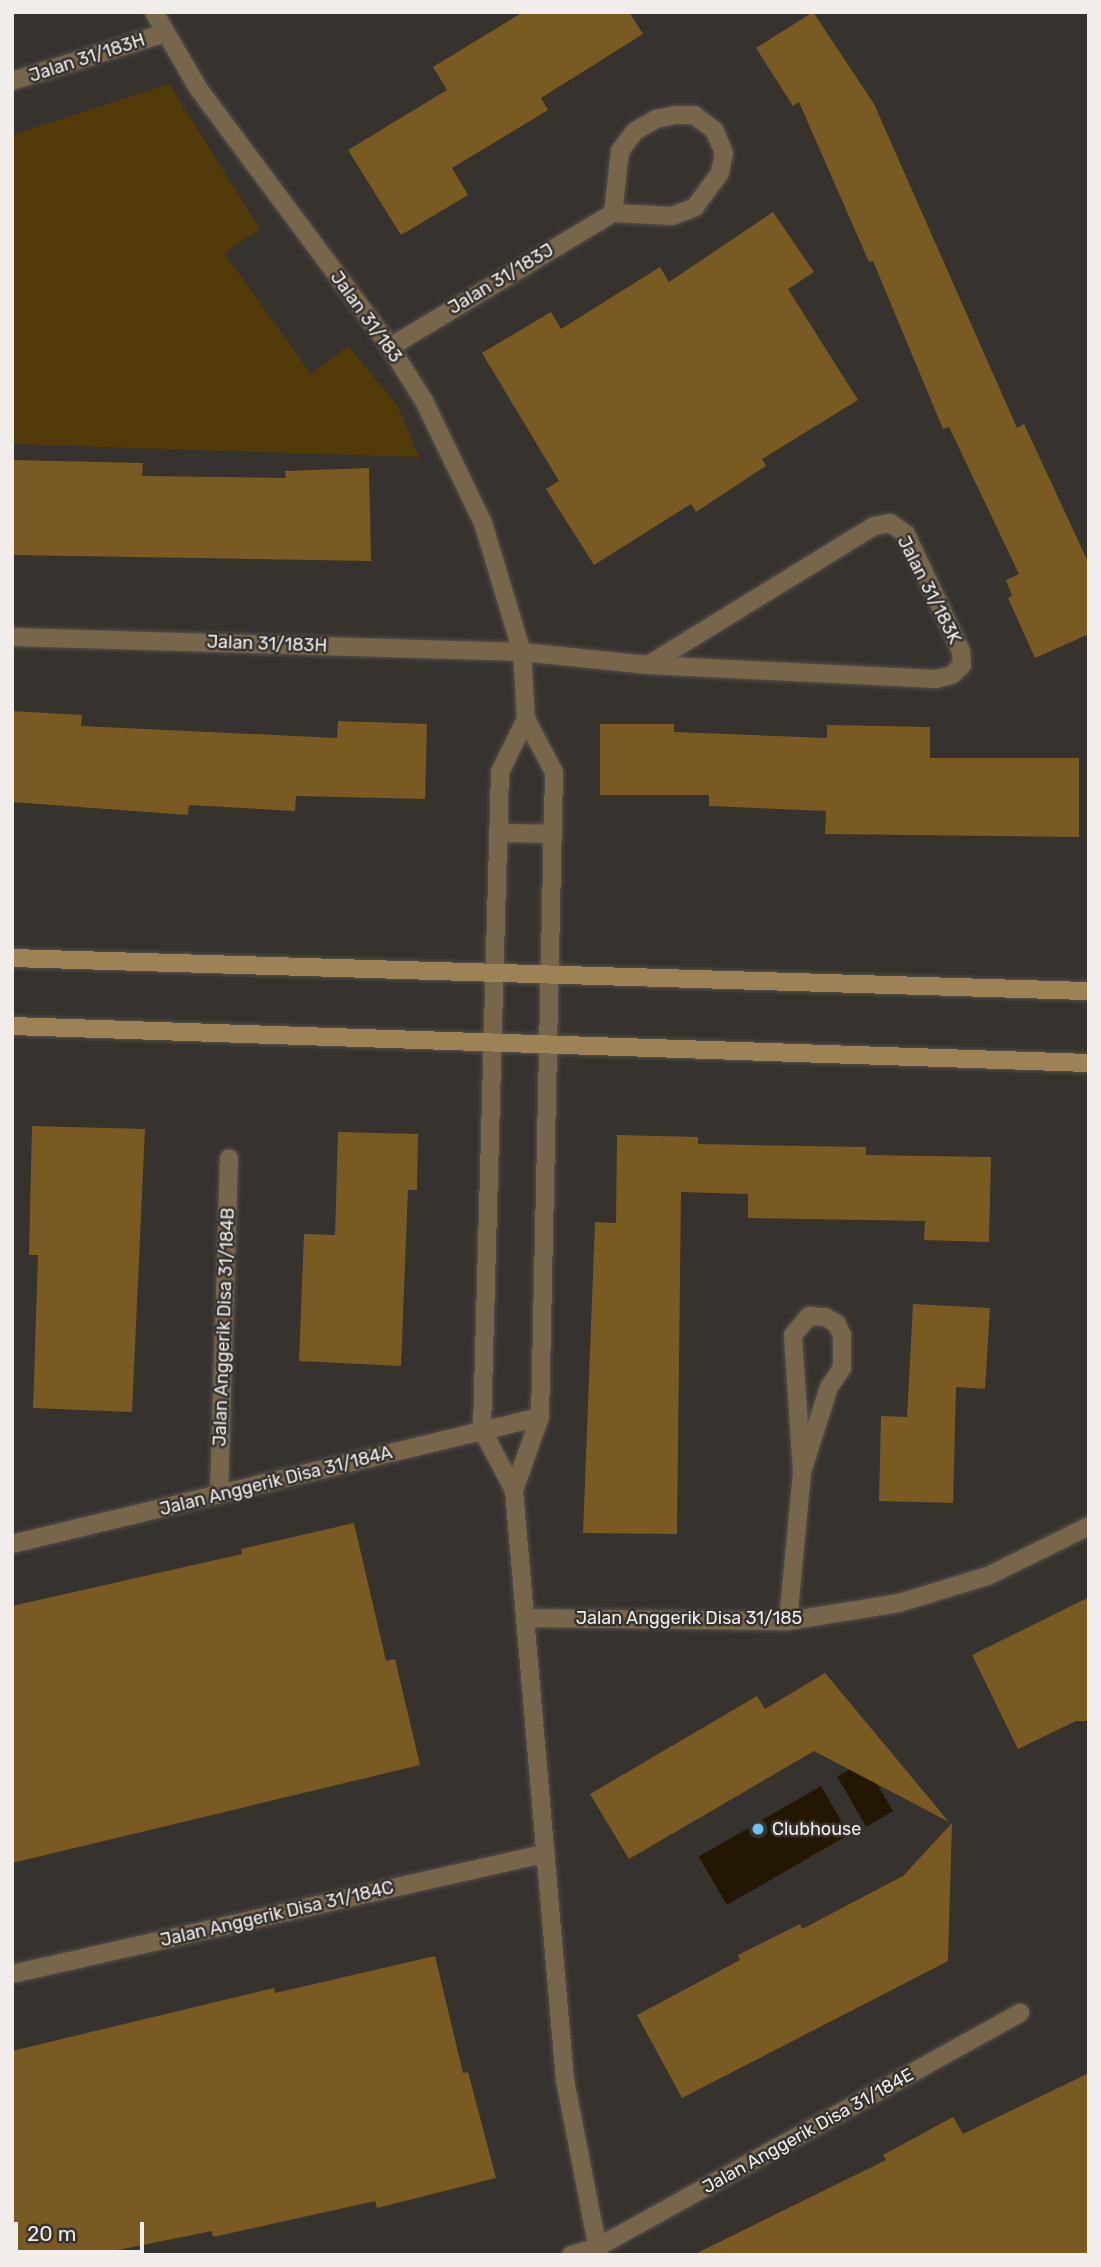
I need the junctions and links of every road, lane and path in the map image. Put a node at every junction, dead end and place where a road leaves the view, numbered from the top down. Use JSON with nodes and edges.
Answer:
{"nodes":[{"id":1,"x":154,"y":12,"type":"edge"},
{"id":2,"x":162,"y":34,"type":"junction"},
{"id":3,"x":12,"y":81,"type":"edge"},
{"id":4,"x":613,"y":213,"type":"junction"},
{"id":5,"x":390,"y":347,"type":"junction"},
{"id":6,"x":12,"y":637,"type":"edge"},
{"id":7,"x":522,"y":652,"type":"junction"},
{"id":8,"x":648,"y":665,"type":"junction"},
{"id":9,"x":526,"y":719,"type":"junction"},
{"id":10,"x":498,"y":833,"type":"junction"},
{"id":11,"x":554,"y":835,"type":"junction"},
{"id":12,"x":12,"y":958,"type":"edge"},
{"id":13,"x":494,"y":971,"type":"junction"},
{"id":14,"x":550,"y":974,"type":"junction"},
{"id":15,"x":1089,"y":991,"type":"edge"},
{"id":16,"x":12,"y":1026,"type":"edge"},
{"id":17,"x":493,"y":1043,"type":"junction"},
{"id":18,"x":548,"y":1045,"type":"junction"},
{"id":19,"x":1089,"y":1063,"type":"edge"},
{"id":20,"x":229,"y":1158,"type":"dead end"},
{"id":21,"x":540,"y":1417,"type":"junction"},
{"id":22,"x":482,"y":1430,"type":"junction"},
{"id":23,"x":802,"y":1472,"type":"junction"},
{"id":24,"x":514,"y":1490,"type":"junction"},
{"id":25,"x":219,"y":1495,"type":"junction"},
{"id":26,"x":1089,"y":1526,"type":"edge"},
{"id":27,"x":12,"y":1544,"type":"edge"},
{"id":28,"x":525,"y":1618,"type":"junction"},
{"id":29,"x":788,"y":1621,"type":"junction"},
{"id":30,"x":543,"y":1854,"type":"junction"},
{"id":31,"x":12,"y":1974,"type":"edge"},
{"id":32,"x":1020,"y":2013,"type":"dead end"},
{"id":33,"x":598,"y":2251,"type":"edge"},
{"id":34,"x":571,"y":2255,"type":"edge"}],
"edges":[{"from":1,"to":2,"type":"street","name":"Jalan 31/183"},
{"from":2,"to":3,"type":"street","name":"Jalan 31/183H"},
{"from":2,"to":5,"type":"street","name":"Jalan 31/183"},
{"from":4,"to":4,"type":"street"},
{"from":4,"to":5,"type":"street","name":"Jalan 31/183J"},
{"from":5,"to":7,"type":"street","name":"Jalan 31/183"},
{"from":6,"to":7,"type":"street","name":"Jalan 31/183H"},
{"from":7,"to":8,"type":"street","name":"Jalan 31/183K"},
{"from":7,"to":9,"type":"street","name":"Jalan 31/183"},
{"from":8,"to":8,"type":"street","name":"Jalan 31/183K"},
{"from":9,"to":10,"type":"street"},
{"from":9,"to":11,"type":"street"},
{"from":10,"to":11,"type":"street"},
{"from":10,"to":13,"type":"street"},
{"from":11,"to":14,"type":"street"},
{"from":12,"to":13,"type":"street"},
{"from":13,"to":14,"type":"street"},
{"from":13,"to":17,"type":"street"},
{"from":14,"to":15,"type":"street"},
{"from":14,"to":18,"type":"street"},
{"from":16,"to":17,"type":"street"},
{"from":17,"to":18,"type":"street"},
{"from":17,"to":22,"type":"street"},
{"from":18,"to":19,"type":"street"},
{"from":18,"to":21,"type":"street"},
{"from":20,"to":25,"type":"street","name":"Jalan Anggerik Disa 31/184B"},
{"from":21,"to":22,"type":"street","name":"Jalan Anggerik Disa 31/184A"},
{"from":21,"to":24,"type":"street"},
{"from":22,"to":24,"type":"street"},
{"from":22,"to":25,"type":"street","name":"Jalan Anggerik Disa 31/184A"},
{"from":23,"to":23,"type":"street"},
{"from":23,"to":29,"type":"street"},
{"from":24,"to":28,"type":"street"},
{"from":25,"to":27,"type":"street","name":"Jalan Anggerik Disa 31/184A"},
{"from":26,"to":29,"type":"street","name":"Jalan Anggerik Disa 31/185"},
{"from":28,"to":29,"type":"street","name":"Jalan Anggerik Disa 31/185"},
{"from":28,"to":30,"type":"street"},
{"from":30,"to":31,"type":"street","name":"Jalan Anggerik Disa 31/184C"},
{"from":30,"to":33,"type":"street"},
{"from":32,"to":33,"type":"street","name":"Jalan Anggerik Disa 31/184E"},
{"from":33,"to":34,"type":"street","name":"Jalan Anggerik Disa 31/184E"}]}
